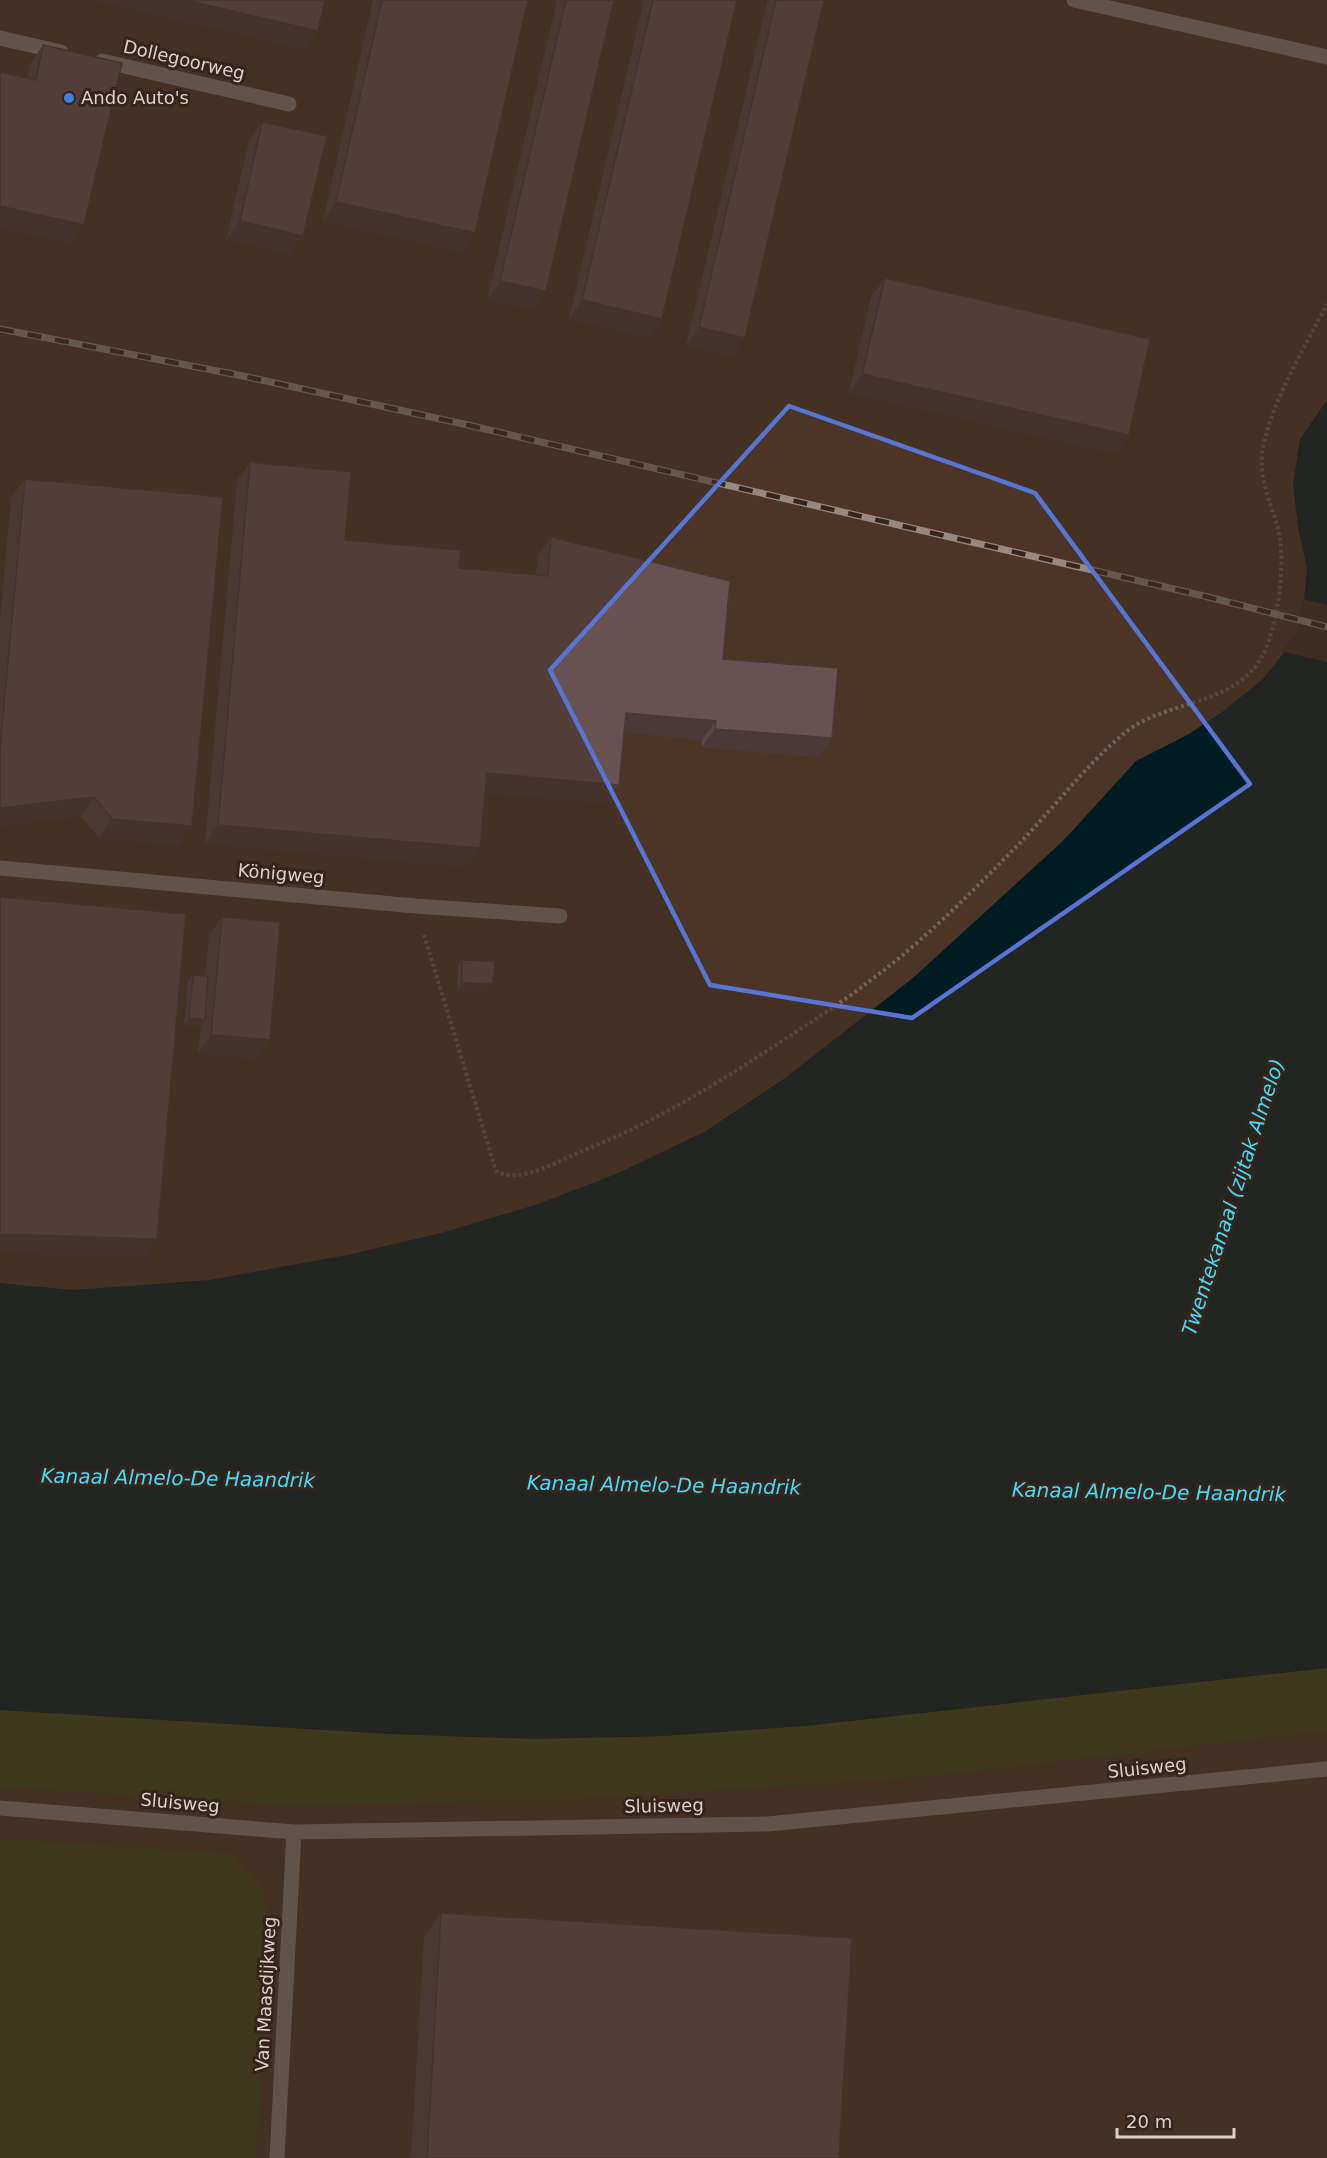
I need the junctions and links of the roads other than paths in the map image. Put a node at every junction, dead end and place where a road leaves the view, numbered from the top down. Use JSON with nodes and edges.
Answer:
{"nodes":[{"id":1,"x":1074,"y":0,"type":"edge"},
{"id":2,"x":0,"y":38,"type":"edge"},
{"id":3,"x":1327,"y":57,"type":"edge"},
{"id":4,"x":289,"y":104,"type":"dead end"},
{"id":5,"x":0,"y":868,"type":"edge"},
{"id":6,"x":560,"y":915,"type":"dead end"},
{"id":7,"x":1327,"y":1769,"type":"edge"},
{"id":8,"x":0,"y":1808,"type":"edge"},
{"id":9,"x":294,"y":1832,"type":"junction"},
{"id":10,"x":277,"y":2158,"type":"edge"}],
"edges":[{"from":1,"to":3,"type":"street"},
{"from":2,"to":4,"type":"street","name":"Dollegoorweg"},
{"from":5,"to":6,"type":"street","name":"Königweg"},
{"from":7,"to":9,"type":"street","name":"Sluisweg"},
{"from":8,"to":9,"type":"street","name":"Sluisweg"},
{"from":9,"to":10,"type":"street","name":"Van Maasdijkweg"}]}
